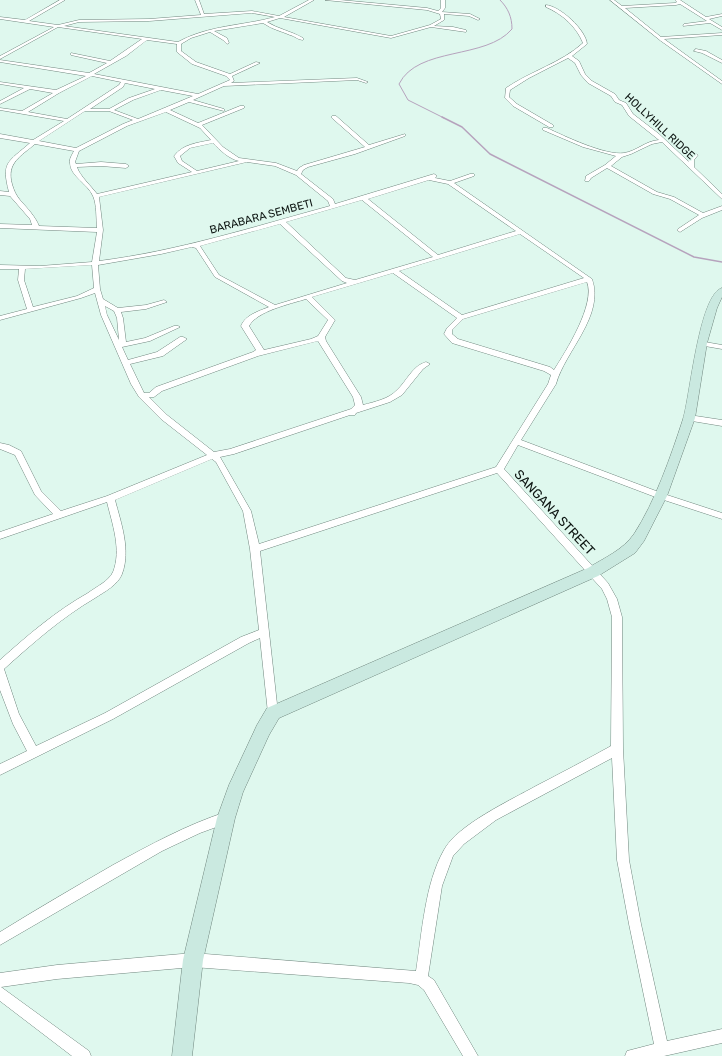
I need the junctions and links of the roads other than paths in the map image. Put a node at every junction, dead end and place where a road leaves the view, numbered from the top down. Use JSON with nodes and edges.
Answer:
{"nodes":[{"id":1,"x":62,"y":0,"type":"edge"},
{"id":2,"x":198,"y":0,"type":"edge"},
{"id":3,"x":312,"y":0,"type":"edge"},
{"id":4,"x":327,"y":0,"type":"edge"},
{"id":5,"x":443,"y":0,"type":"edge"},
{"id":6,"x":612,"y":0,"type":"edge"},
{"id":7,"x":357,"y":1,"type":"edge"},
{"id":8,"x":678,"y":1,"type":"edge"},
{"id":9,"x":547,"y":6,"type":"dead end"},
{"id":10,"x":621,"y":7,"type":"junction"},
{"id":11,"x":441,"y":12,"type":"junction"},
{"id":12,"x":722,"y":15,"type":"edge"},
{"id":13,"x":203,"y":16,"type":"junction"},
{"id":14,"x":280,"y":17,"type":"junction"},
{"id":15,"x":0,"y":18,"type":"edge"},
{"id":16,"x":706,"y":18,"type":"junction"},
{"id":17,"x":478,"y":19,"type":"dead end"},
{"id":18,"x":26,"y":21,"type":"junction"},
{"id":19,"x":263,"y":21,"type":"junction"},
{"id":20,"x":114,"y":22,"type":"junction"},
{"id":21,"x":710,"y":22,"type":"junction"},
{"id":22,"x":684,"y":25,"type":"dead end"},
{"id":23,"x":58,"y":26,"type":"junction"},
{"id":24,"x":106,"y":26,"type":"dead end"},
{"id":25,"x":431,"y":26,"type":"junction"},
{"id":26,"x":102,"y":28,"type":"dead end"},
{"id":27,"x":722,"y":29,"type":"edge"},
{"id":28,"x":211,"y":31,"type":"junction"},
{"id":29,"x":465,"y":31,"type":"dead end"},
{"id":30,"x":97,"y":32,"type":"junction"},
{"id":31,"x":722,"y":34,"type":"edge"},
{"id":32,"x":661,"y":38,"type":"junction"},
{"id":33,"x":145,"y":39,"type":"junction"},
{"id":34,"x":301,"y":39,"type":"dead end"},
{"id":35,"x":179,"y":43,"type":"junction"},
{"id":36,"x":227,"y":43,"type":"dead end"},
{"id":37,"x":696,"y":50,"type":"dead end"},
{"id":38,"x":73,"y":54,"type":"dead end"},
{"id":39,"x":568,"y":56,"type":"junction"},
{"id":40,"x":0,"y":58,"type":"edge"},
{"id":41,"x":0,"y":61,"type":"edge"},
{"id":42,"x":110,"y":63,"type":"junction"},
{"id":43,"x":258,"y":63,"type":"dead end"},
{"id":44,"x":722,"y":63,"type":"edge"},
{"id":45,"x":697,"y":64,"type":"junction"},
{"id":46,"x":703,"y":64,"type":"dead end"},
{"id":47,"x":709,"y":64,"type":"dead end"},
{"id":48,"x":90,"y":75,"type":"junction"},
{"id":49,"x":229,"y":76,"type":"junction"},
{"id":50,"x":124,"y":81,"type":"junction"},
{"id":51,"x":366,"y":82,"type":"dead end"},
{"id":52,"x":0,"y":83,"type":"edge"},
{"id":53,"x":722,"y":83,"type":"edge"},
{"id":54,"x":225,"y":85,"type":"junction"},
{"id":55,"x":30,"y":87,"type":"junction"},
{"id":56,"x":162,"y":88,"type":"junction"},
{"id":57,"x":57,"y":92,"type":"junction"},
{"id":58,"x":199,"y":96,"type":"junction"},
{"id":59,"x":188,"y":100,"type":"junction"},
{"id":60,"x":0,"y":103,"type":"edge"},
{"id":61,"x":242,"y":107,"type":"dead end"},
{"id":62,"x":0,"y":109,"type":"edge"},
{"id":63,"x":84,"y":110,"type":"junction"},
{"id":64,"x":110,"y":110,"type":"junction"},
{"id":65,"x":166,"y":110,"type":"junction"},
{"id":66,"x":222,"y":110,"type":"dead end"},
{"id":67,"x":23,"y":113,"type":"junction"},
{"id":68,"x":334,"y":117,"type":"dead end"},
{"id":69,"x":67,"y":120,"type":"junction"},
{"id":70,"x":137,"y":120,"type":"junction"},
{"id":71,"x":198,"y":125,"type":"junction"},
{"id":72,"x":551,"y":126,"type":"dead end"},
{"id":73,"x":545,"y":129,"type":"dead end"},
{"id":74,"x":403,"y":135,"type":"dead end"},
{"id":75,"x":0,"y":136,"type":"edge"},
{"id":76,"x":214,"y":141,"type":"junction"},
{"id":77,"x":661,"y":141,"type":"junction"},
{"id":78,"x":33,"y":143,"type":"junction"},
{"id":79,"x":368,"y":147,"type":"junction"},
{"id":80,"x":77,"y":150,"type":"junction"},
{"id":81,"x":621,"y":155,"type":"junction"},
{"id":82,"x":695,"y":155,"type":"dead end"},
{"id":83,"x":245,"y":161,"type":"junction"},
{"id":84,"x":0,"y":166,"type":"edge"},
{"id":85,"x":73,"y":166,"type":"junction"},
{"id":86,"x":126,"y":166,"type":"dead end"},
{"id":87,"x":607,"y":166,"type":"junction"},
{"id":88,"x":8,"y":168,"type":"junction"},
{"id":89,"x":691,"y":168,"type":"junction"},
{"id":90,"x":197,"y":173,"type":"junction"},
{"id":91,"x":298,"y":174,"type":"junction"},
{"id":92,"x":472,"y":175,"type":"dead end"},
{"id":93,"x":587,"y":180,"type":"dead end"},
{"id":94,"x":450,"y":183,"type":"junction"},
{"id":95,"x":0,"y":193,"type":"edge"},
{"id":96,"x":12,"y":194,"type":"junction"},
{"id":97,"x":96,"y":196,"type":"junction"},
{"id":98,"x":722,"y":197,"type":"edge"},
{"id":99,"x":363,"y":198,"type":"junction"},
{"id":100,"x":333,"y":207,"type":"junction"},
{"id":101,"x":722,"y":208,"type":"edge"},
{"id":102,"x":705,"y":214,"type":"junction"},
{"id":103,"x":722,"y":215,"type":"edge"},
{"id":104,"x":282,"y":222,"type":"junction"},
{"id":105,"x":0,"y":226,"type":"edge"},
{"id":106,"x":36,"y":227,"type":"junction"},
{"id":107,"x":100,"y":230,"type":"junction"},
{"id":108,"x":680,"y":230,"type":"dead end"},
{"id":109,"x":520,"y":232,"type":"junction"},
{"id":110,"x":192,"y":245,"type":"junction"},
{"id":111,"x":437,"y":257,"type":"junction"},
{"id":112,"x":95,"y":264,"type":"junction"},
{"id":113,"x":0,"y":267,"type":"edge"},
{"id":114,"x":22,"y":268,"type":"junction"},
{"id":115,"x":395,"y":270,"type":"junction"},
{"id":116,"x":589,"y":279,"type":"junction"},
{"id":117,"x":354,"y":282,"type":"junction"},
{"id":118,"x":97,"y":289,"type":"junction"},
{"id":119,"x":722,"y":291,"type":"edge"},
{"id":120,"x":308,"y":296,"type":"junction"},
{"id":121,"x":100,"y":300,"type":"junction"},
{"id":122,"x":164,"y":302,"type":"dead end"},
{"id":123,"x":274,"y":307,"type":"junction"},
{"id":124,"x":30,"y":308,"type":"junction"},
{"id":125,"x":117,"y":310,"type":"junction"},
{"id":126,"x":0,"y":318,"type":"edge"},
{"id":127,"x":461,"y":318,"type":"junction"},
{"id":128,"x":176,"y":328,"type":"dead end"},
{"id":129,"x":321,"y":337,"type":"junction"},
{"id":130,"x":183,"y":339,"type":"dead end"},
{"id":131,"x":702,"y":344,"type":"junction"},
{"id":132,"x":121,"y":345,"type":"junction"},
{"id":133,"x":722,"y":347,"type":"edge"},
{"id":134,"x":256,"y":354,"type":"junction"},
{"id":135,"x":127,"y":362,"type":"junction"},
{"id":136,"x":426,"y":364,"type":"dead end"},
{"id":137,"x":555,"y":374,"type":"junction"},
{"id":138,"x":142,"y":395,"type":"junction"},
{"id":139,"x":352,"y":412,"type":"junction"},
{"id":140,"x":688,"y":418,"type":"junction"},
{"id":141,"x":722,"y":423,"type":"edge"},
{"id":142,"x":517,"y":442,"type":"junction"},
{"id":143,"x":0,"y":446,"type":"edge"},
{"id":144,"x":214,"y":455,"type":"junction"},
{"id":145,"x":499,"y":469,"type":"junction"},
{"id":146,"x":661,"y":496,"type":"junction"},
{"id":147,"x":110,"y":498,"type":"junction"},
{"id":148,"x":59,"y":515,"type":"junction"},
{"id":149,"x":722,"y":516,"type":"edge"},
{"id":150,"x":0,"y":536,"type":"edge"},
{"id":151,"x":255,"y":549,"type":"junction"},
{"id":152,"x":593,"y":572,"type":"junction"},
{"id":153,"x":264,"y":632,"type":"junction"},
{"id":154,"x":0,"y":666,"type":"edge"},
{"id":155,"x":0,"y":672,"type":"edge"},
{"id":156,"x":273,"y":713,"type":"junction"},
{"id":157,"x":617,"y":749,"type":"junction"},
{"id":158,"x":34,"y":753,"type":"junction"},
{"id":159,"x":0,"y":770,"type":"edge"},
{"id":160,"x":226,"y":818,"type":"junction"},
{"id":161,"x":0,"y":938,"type":"edge"},
{"id":162,"x":193,"y":960,"type":"junction"},
{"id":163,"x":421,"y":979,"type":"junction"},
{"id":164,"x":0,"y":980,"type":"edge"},
{"id":165,"x":0,"y":993,"type":"edge"},
{"id":166,"x":722,"y":1036,"type":"edge"},
{"id":167,"x":662,"y":1049,"type":"junction"},
{"id":168,"x":84,"y":1056,"type":"edge"},
{"id":169,"x":182,"y":1056,"type":"edge"},
{"id":170,"x":471,"y":1056,"type":"edge"},
{"id":171,"x":632,"y":1056,"type":"edge"}],
"edges":[{"from":1,"to":18,"type":"street"},
{"from":2,"to":13,"type":"street"},
{"from":3,"to":14,"type":"street"},
{"from":4,"to":7,"type":"street"},
{"from":5,"to":11,"type":"street"},
{"from":6,"to":10,"type":"street"},
{"from":7,"to":11,"type":"street"},
{"from":8,"to":10,"type":"street"},
{"from":8,"to":16,"type":"street"},
{"from":9,"to":39,"type":"street"},
{"from":10,"to":32,"type":"street"},
{"from":11,"to":17,"type":"street"},
{"from":11,"to":25,"type":"street"},
{"from":12,"to":16,"type":"street"},
{"from":13,"to":14,"type":"street"},
{"from":13,"to":20,"type":"street"},
{"from":14,"to":19,"type":"street"},
{"from":14,"to":25,"type":"street"},
{"from":15,"to":18,"type":"street"},
{"from":16,"to":21,"type":"street"},
{"from":18,"to":23,"type":"street"},
{"from":19,"to":28,"type":"street"},
{"from":19,"to":34,"type":"street"},
{"from":20,"to":23,"type":"street"},
{"from":20,"to":24,"type":"street"},
{"from":21,"to":22,"type":"street"},
{"from":21,"to":27,"type":"street"},
{"from":23,"to":30,"type":"street"},
{"from":23,"to":40,"type":"street"},
{"from":25,"to":29,"type":"street"},
{"from":26,"to":30,"type":"street"},
{"from":28,"to":35,"type":"street"},
{"from":28,"to":36,"type":"street"},
{"from":30,"to":33,"type":"street"},
{"from":31,"to":32,"type":"street"},
{"from":32,"to":45,"type":"street"},
{"from":33,"to":35,"type":"street"},
{"from":33,"to":42,"type":"street"},
{"from":35,"to":49,"type":"street"},
{"from":37,"to":44,"type":"street"},
{"from":38,"to":42,"type":"street"},
{"from":39,"to":72,"type":"street"},
{"from":39,"to":77,"type":"street","name":"HOLLYHILL RIDGE"},
{"from":41,"to":48,"type":"street"},
{"from":42,"to":48,"type":"street"},
{"from":43,"to":49,"type":"street"},
{"from":44,"to":47,"type":"street"},
{"from":45,"to":46,"type":"street"},
{"from":45,"to":53,"type":"street"},
{"from":48,"to":50,"type":"street"},
{"from":48,"to":57,"type":"street"},
{"from":49,"to":54,"type":"street"},
{"from":50,"to":56,"type":"street"},
{"from":50,"to":63,"type":"street"},
{"from":51,"to":54,"type":"street"},
{"from":52,"to":55,"type":"street"},
{"from":54,"to":58,"type":"street"},
{"from":55,"to":57,"type":"street"},
{"from":55,"to":60,"type":"street"},
{"from":56,"to":58,"type":"street"},
{"from":56,"to":64,"type":"street"},
{"from":57,"to":67,"type":"street"},
{"from":58,"to":59,"type":"street"},
{"from":59,"to":65,"type":"street"},
{"from":59,"to":66,"type":"street"},
{"from":61,"to":71,"type":"street"},
{"from":62,"to":67,"type":"street"},
{"from":63,"to":64,"type":"street"},
{"from":63,"to":69,"type":"street"},
{"from":64,"to":70,"type":"street"},
{"from":65,"to":70,"type":"street"},
{"from":65,"to":71,"type":"street"},
{"from":67,"to":69,"type":"street"},
{"from":68,"to":79,"type":"street"},
{"from":69,"to":78,"type":"street"},
{"from":70,"to":80,"type":"street"},
{"from":71,"to":76,"type":"street"},
{"from":73,"to":81,"type":"street"},
{"from":74,"to":79,"type":"street"},
{"from":75,"to":78,"type":"street"},
{"from":76,"to":83,"type":"street"},
{"from":76,"to":90,"type":"street"},
{"from":77,"to":81,"type":"street"},
{"from":77,"to":89,"type":"street","name":"HOLLYHILL RIDGE"},
{"from":78,"to":80,"type":"street"},
{"from":78,"to":88,"type":"street"},
{"from":79,"to":91,"type":"street"},
{"from":80,"to":85,"type":"street"},
{"from":81,"to":87,"type":"street"},
{"from":82,"to":89,"type":"street"},
{"from":83,"to":90,"type":"street"},
{"from":83,"to":91,"type":"street"},
{"from":84,"to":88,"type":"street"},
{"from":85,"to":86,"type":"street"},
{"from":85,"to":97,"type":"street"},
{"from":87,"to":93,"type":"street"},
{"from":87,"to":102,"type":"street"},
{"from":88,"to":96,"type":"street"},
{"from":89,"to":98,"type":"street","name":"HOLLYHILL RIDGE"},
{"from":90,"to":97,"type":"street"},
{"from":91,"to":100,"type":"street"},
{"from":92,"to":94,"type":"street"},
{"from":94,"to":99,"type":"street","name":"BARABARA SEMBETI"},
{"from":94,"to":109,"type":"street","name":"BARABARA SEMBETI"},
{"from":95,"to":96,"type":"street"},
{"from":96,"to":106,"type":"street"},
{"from":97,"to":107,"type":"street"},
{"from":99,"to":100,"type":"street","name":"BARABARA SEMBETI"},
{"from":99,"to":111,"type":"street"},
{"from":100,"to":104,"type":"street","name":"BARABARA SEMBETI"},
{"from":101,"to":102,"type":"street"},
{"from":102,"to":103,"type":"street"},
{"from":102,"to":108,"type":"street"},
{"from":104,"to":110,"type":"street","name":"BARABARA SEMBETI"},
{"from":104,"to":117,"type":"street"},
{"from":105,"to":106,"type":"street"},
{"from":106,"to":107,"type":"street"},
{"from":107,"to":112,"type":"street"},
{"from":109,"to":111,"type":"street"},
{"from":109,"to":116,"type":"street","name":"BARABARA SEMBETI"},
{"from":110,"to":112,"type":"street","name":"BARABARA SEMBETI"},
{"from":110,"to":123,"type":"street"},
{"from":111,"to":115,"type":"street"},
{"from":112,"to":114,"type":"street","name":"BARABARA SEMBETI"},
{"from":112,"to":118,"type":"street"},
{"from":113,"to":114,"type":"street","name":"BARABARA SEMBETI"},
{"from":114,"to":124,"type":"street"},
{"from":115,"to":117,"type":"street"},
{"from":115,"to":127,"type":"street"},
{"from":116,"to":127,"type":"street"},
{"from":116,"to":137,"type":"street"},
{"from":117,"to":120,"type":"street"},
{"from":118,"to":121,"type":"street"},
{"from":118,"to":124,"type":"street"},
{"from":119,"to":131,"type":"street"},
{"from":120,"to":123,"type":"street"},
{"from":120,"to":129,"type":"street"},
{"from":121,"to":125,"type":"street"},
{"from":121,"to":132,"type":"street"},
{"from":122,"to":125,"type":"street"},
{"from":123,"to":134,"type":"street"},
{"from":124,"to":126,"type":"street"},
{"from":125,"to":132,"type":"street"},
{"from":127,"to":137,"type":"street"},
{"from":128,"to":132,"type":"street"},
{"from":129,"to":134,"type":"street"},
{"from":129,"to":139,"type":"street"},
{"from":130,"to":135,"type":"street"},
{"from":131,"to":133,"type":"street"},
{"from":131,"to":140,"type":"street"},
{"from":132,"to":135,"type":"street"},
{"from":134,"to":138,"type":"street"},
{"from":135,"to":138,"type":"street"},
{"from":136,"to":139,"type":"street"},
{"from":137,"to":142,"type":"street"},
{"from":138,"to":144,"type":"street"},
{"from":139,"to":144,"type":"street"},
{"from":140,"to":141,"type":"street"},
{"from":140,"to":146,"type":"street"},
{"from":142,"to":145,"type":"street"},
{"from":142,"to":146,"type":"street"},
{"from":143,"to":148,"type":"street"},
{"from":144,"to":147,"type":"street"},
{"from":144,"to":151,"type":"street"},
{"from":145,"to":151,"type":"street"},
{"from":145,"to":152,"type":"street","name":"SANGANA STREET"},
{"from":146,"to":149,"type":"street"},
{"from":146,"to":152,"type":"street"},
{"from":147,"to":148,"type":"street"},
{"from":147,"to":154,"type":"street"},
{"from":148,"to":150,"type":"street"},
{"from":151,"to":153,"type":"street"},
{"from":152,"to":156,"type":"street"},
{"from":152,"to":157,"type":"street","name":"SANGANA STREET"},
{"from":153,"to":156,"type":"street"},
{"from":153,"to":158,"type":"street"},
{"from":155,"to":158,"type":"street"},
{"from":156,"to":160,"type":"street"},
{"from":157,"to":163,"type":"street"},
{"from":157,"to":167,"type":"street","name":"SANGANA STREET"},
{"from":158,"to":159,"type":"street"},
{"from":160,"to":161,"type":"street"},
{"from":160,"to":162,"type":"street"},
{"from":162,"to":163,"type":"street"},
{"from":162,"to":164,"type":"street"},
{"from":162,"to":169,"type":"street"},
{"from":163,"to":170,"type":"street"},
{"from":165,"to":168,"type":"street"},
{"from":166,"to":167,"type":"street"},
{"from":167,"to":171,"type":"street"}]}
